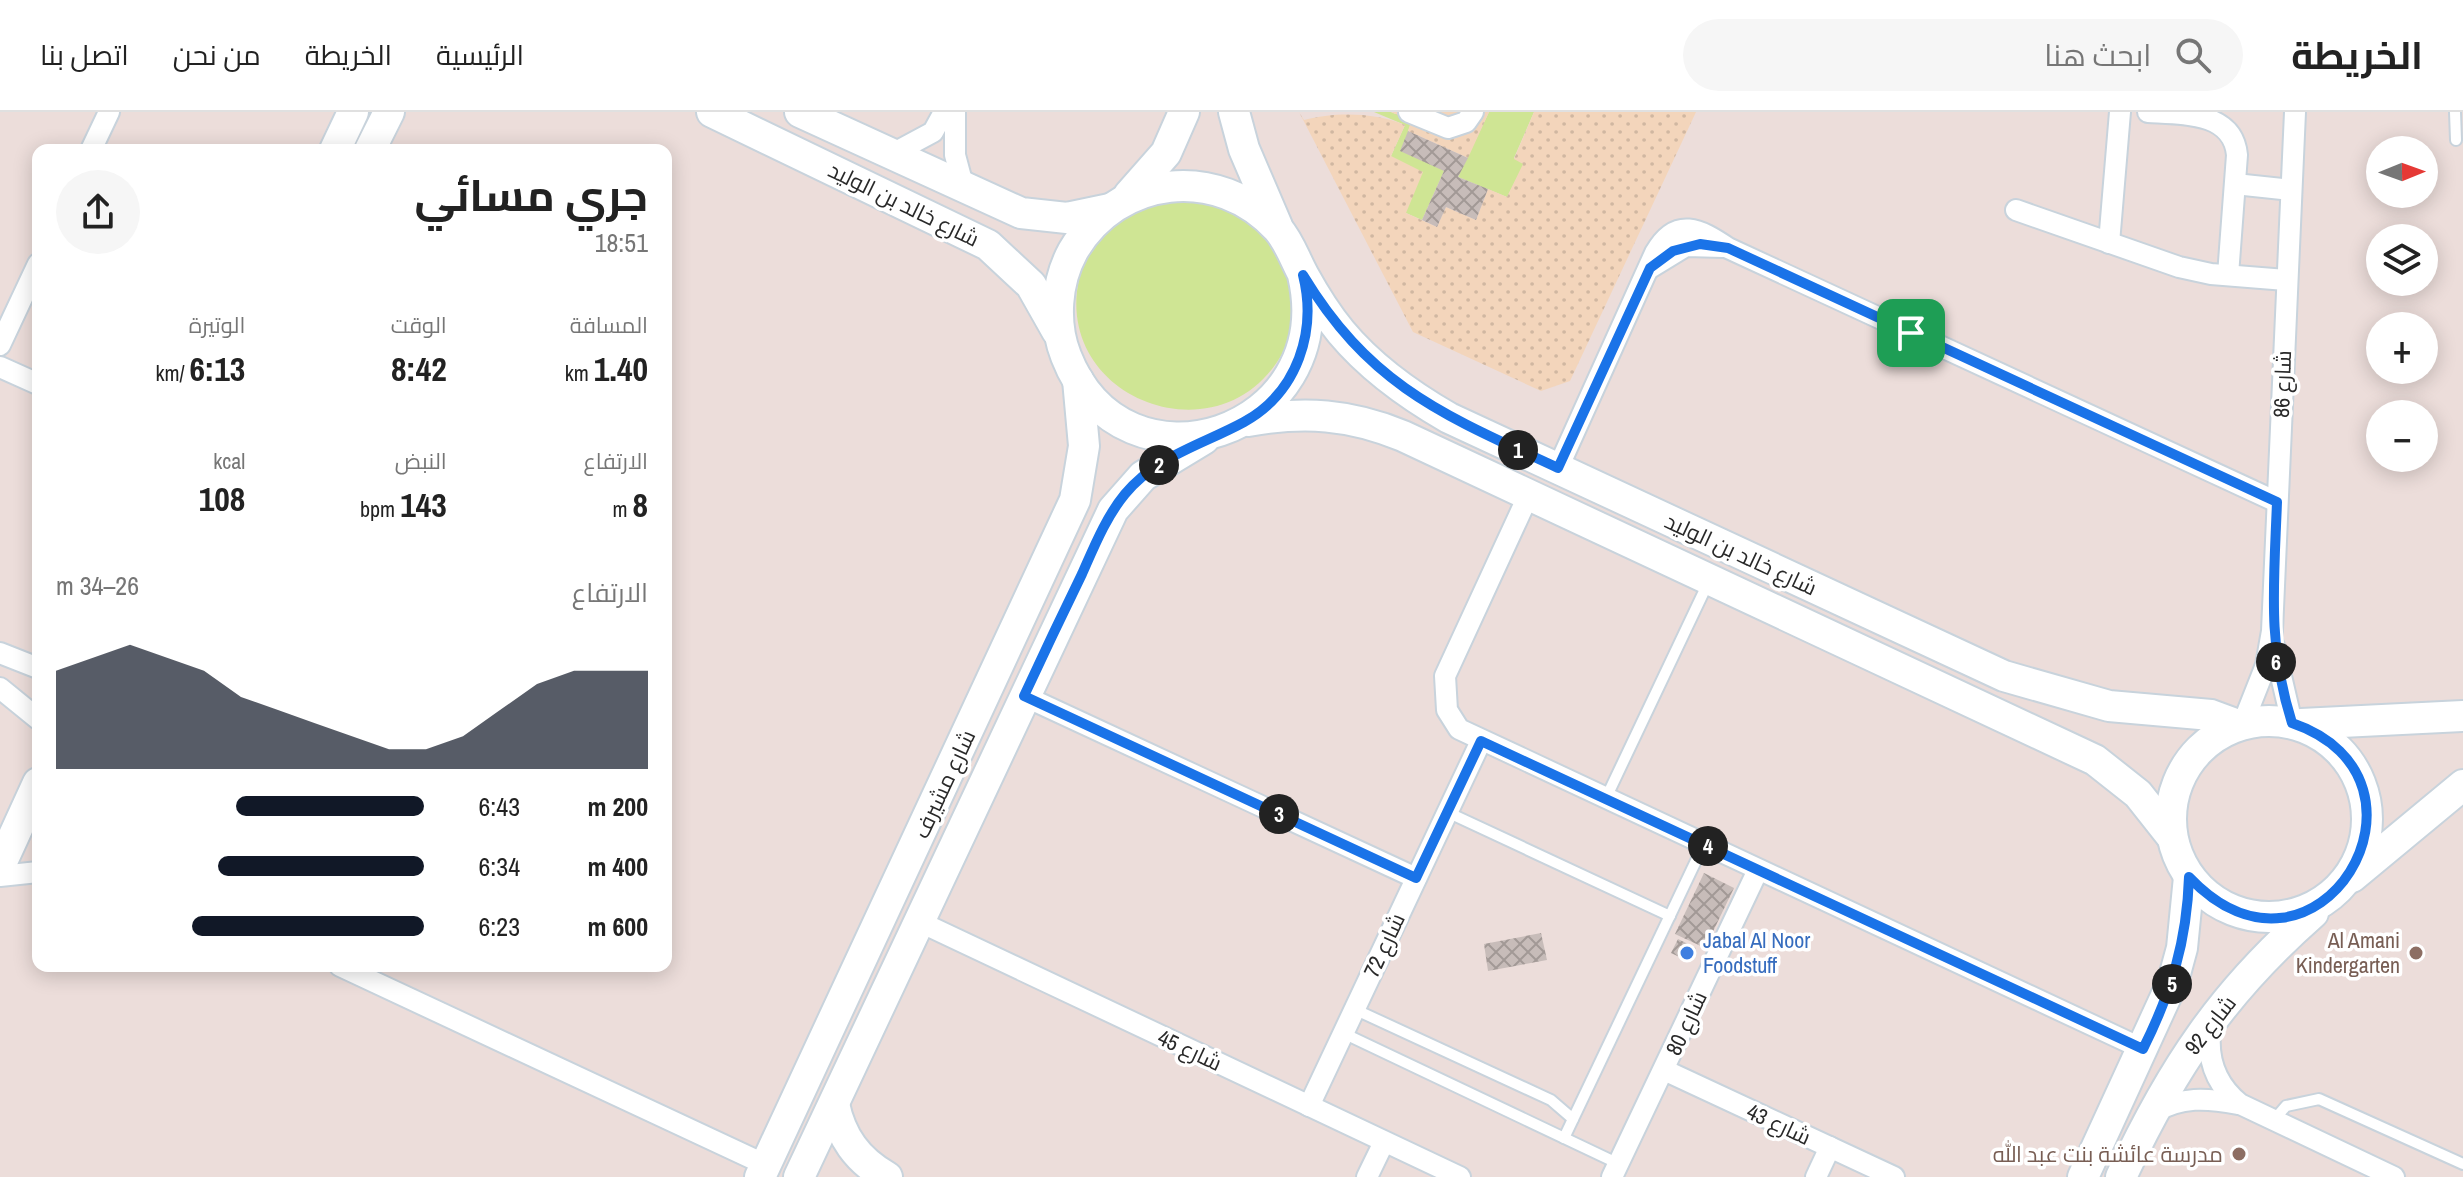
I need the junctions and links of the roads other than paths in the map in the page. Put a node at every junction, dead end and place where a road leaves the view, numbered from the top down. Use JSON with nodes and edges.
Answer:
{"nodes":[{"id":1,"x":109,"y":112,"type":"edge"},
{"id":2,"x":353,"y":112,"type":"edge"},
{"id":3,"x":389,"y":112,"type":"edge"},
{"id":4,"x":712,"y":112,"type":"edge"},
{"id":5,"x":800,"y":112,"type":"edge"},
{"id":6,"x":944,"y":112,"type":"edge"},
{"id":7,"x":955,"y":112,"type":"edge"},
{"id":8,"x":1184,"y":112,"type":"edge"},
{"id":9,"x":1234,"y":112,"type":"edge"},
{"id":10,"x":1409,"y":112,"type":"edge"},
{"id":11,"x":1473,"y":112,"type":"edge"},
{"id":12,"x":2120,"y":112,"type":"edge"},
{"id":13,"x":2148,"y":112,"type":"edge"},
{"id":14,"x":2295,"y":112,"type":"edge"},
{"id":15,"x":2455,"y":112,"type":"edge"},
{"id":16,"x":2456,"y":140,"type":"dead end"},
{"id":17,"x":94,"y":144,"type":"edge"},
{"id":18,"x":338,"y":144,"type":"edge"},
{"id":19,"x":373,"y":144,"type":"edge"},
{"id":20,"x":892,"y":154,"type":"junction"},
{"id":21,"x":2235,"y":184,"type":"junction"},
{"id":22,"x":963,"y":185,"type":"junction"},
{"id":23,"x":2291,"y":190,"type":"junction"},
{"id":24,"x":1120,"y":202,"type":"junction"},
{"id":25,"x":2016,"y":210,"type":"dead end"},
{"id":26,"x":1280,"y":231,"type":"junction"},
{"id":27,"x":2109,"y":243,"type":"junction"},
{"id":28,"x":1303,"y":275,"type":"junction"},
{"id":29,"x":2228,"y":275,"type":"junction"},
{"id":30,"x":32,"y":277,"type":"edge"},
{"id":31,"x":2286,"y":280,"type":"junction"},
{"id":32,"x":1060,"y":337,"type":"junction"},
{"id":33,"x":0,"y":345,"type":"edge"},
{"id":34,"x":0,"y":367,"type":"edge"},
{"id":35,"x":1078,"y":380,"type":"junction"},
{"id":36,"x":32,"y":381,"type":"edge"},
{"id":37,"x":1246,"y":421,"type":"junction"},
{"id":38,"x":1213,"y":434,"type":"junction"},
{"id":39,"x":1558,"y":468,"type":"junction"},
{"id":40,"x":1529,"y":494,"type":"junction"},
{"id":41,"x":2277,"y":502,"type":"junction"},
{"id":42,"x":1710,"y":580,"type":"junction"},
{"id":43,"x":2272,"y":631,"type":"junction"},
{"id":44,"x":0,"y":653,"type":"edge"},
{"id":45,"x":32,"y":666,"type":"edge"},
{"id":46,"x":0,"y":688,"type":"edge"},
{"id":47,"x":1024,"y":696,"type":"junction"},
{"id":48,"x":32,"y":714,"type":"edge"},
{"id":49,"x":2463,"y":716,"type":"edge"},
{"id":50,"x":2294,"y":723,"type":"junction"},
{"id":51,"x":2241,"y":724,"type":"junction"},
{"id":52,"x":1475,"y":738,"type":"junction"},
{"id":53,"x":2463,"y":785,"type":"edge"},
{"id":54,"x":32,"y":796,"type":"edge"},
{"id":55,"x":1606,"y":798,"type":"junction"},
{"id":56,"x":1447,"y":812,"type":"junction"},
{"id":57,"x":2172,"y":837,"type":"junction"},
{"id":58,"x":1704,"y":844,"type":"junction"},
{"id":59,"x":0,"y":866,"type":"edge"},
{"id":60,"x":1758,"y":870,"type":"junction"},
{"id":61,"x":32,"y":873,"type":"edge"},
{"id":62,"x":0,"y":876,"type":"edge"},
{"id":63,"x":2189,"y":877,"type":"junction"},
{"id":64,"x":1416,"y":878,"type":"junction"},
{"id":65,"x":2338,"y":890,"type":"junction"},
{"id":66,"x":1670,"y":916,"type":"junction"},
{"id":67,"x":920,"y":922,"type":"junction"},
{"id":68,"x":352,"y":972,"type":"edge"},
{"id":69,"x":1354,"y":1009,"type":"junction"},
{"id":70,"x":2212,"y":1019,"type":"junction"},
{"id":71,"x":1343,"y":1033,"type":"junction"},
{"id":72,"x":2143,"y":1049,"type":"junction"},
{"id":73,"x":1664,"y":1070,"type":"junction"},
{"id":74,"x":834,"y":1104,"type":"junction"},
{"id":75,"x":2240,"y":1104,"type":"junction"},
{"id":76,"x":1309,"y":1106,"type":"junction"},
{"id":77,"x":2150,"y":1115,"type":"junction"},
{"id":78,"x":1573,"y":1119,"type":"junction"},
{"id":79,"x":2274,"y":1120,"type":"junction"},
{"id":80,"x":1564,"y":1138,"type":"junction"},
{"id":81,"x":1384,"y":1142,"type":"junction"},
{"id":82,"x":1830,"y":1147,"type":"junction"},
{"id":83,"x":2463,"y":1164,"type":"edge"},
{"id":84,"x":1616,"y":1170,"type":"edge"},
{"id":85,"x":763,"y":1171,"type":"edge"},
{"id":86,"x":799,"y":1177,"type":"edge"},
{"id":87,"x":887,"y":1177,"type":"edge"},
{"id":88,"x":1367,"y":1177,"type":"edge"},
{"id":89,"x":1460,"y":1177,"type":"edge"},
{"id":90,"x":1816,"y":1177,"type":"edge"},
{"id":91,"x":1894,"y":1177,"type":"edge"},
{"id":92,"x":2083,"y":1177,"type":"edge"},
{"id":93,"x":2121,"y":1177,"type":"edge"},
{"id":94,"x":2394,"y":1177,"type":"edge"}],
"edges":[{"from":1,"to":17,"type":"street"},
{"from":2,"to":18,"type":"main road"},
{"from":3,"to":19,"type":"main road"},
{"from":4,"to":32,"type":"main road","name":"شارع خالد بن الوليد"},
{"from":5,"to":20,"type":"main road","name":"شارع خالد بن الوليد"},
{"from":6,"to":20,"type":"street"},
{"from":7,"to":22,"type":"street"},
{"from":8,"to":24,"type":"main road"},
{"from":9,"to":26,"type":"main road"},
{"from":10,"to":11,"type":"street"},
{"from":12,"to":27,"type":"street"},
{"from":13,"to":21,"type":"street"},
{"from":14,"to":23,"type":"street","name":"شارع 86"},
{"from":15,"to":16,"type":"lane"},
{"from":20,"to":22,"type":"main road","name":"شارع خالد بن الوليد"},
{"from":21,"to":23,"type":"street"},
{"from":21,"to":29,"type":"street"},
{"from":22,"to":24,"type":"main road","name":"شارع خالد بن الوليد"},
{"from":23,"to":31,"type":"street","name":"شارع 86"},
{"from":24,"to":26,"type":"main road"},
{"from":24,"to":32,"type":"main road"},
{"from":25,"to":27,"type":"street"},
{"from":26,"to":28,"type":"main road"},
{"from":27,"to":29,"type":"street"},
{"from":28,"to":37,"type":"main road"},
{"from":28,"to":39,"type":"main road","name":"شارع خالد بن الوليد"},
{"from":29,"to":31,"type":"street"},
{"from":30,"to":33,"type":"street"},
{"from":31,"to":41,"type":"street","name":"شارع 86"},
{"from":32,"to":35,"type":"main road"},
{"from":34,"to":36,"type":"street"},
{"from":35,"to":38,"type":"main road"},
{"from":35,"to":85,"type":"main road","name":"شارع مشيرف"},
{"from":37,"to":38,"type":"main road"},
{"from":37,"to":40,"type":"main road","name":"شارع خالد بن الوليد"},
{"from":38,"to":47,"type":"main road","name":"شارع مشيرف"},
{"from":39,"to":41,"type":"street"},
{"from":39,"to":51,"type":"main road","name":"شارع خالد بن الوليد"},
{"from":40,"to":42,"type":"main road","name":"شارع خالد بن الوليد"},
{"from":40,"to":52,"type":"street"},
{"from":41,"to":43,"type":"street","name":"شارع 86"},
{"from":42,"to":55,"type":"lane"},
{"from":42,"to":57,"type":"main road","name":"شارع خالد بن الوليد"},
{"from":43,"to":50,"type":"street","name":"شارع 86"},
{"from":43,"to":51,"type":"street","name":"شارع 86"},
{"from":44,"to":45,"type":"street"},
{"from":46,"to":48,"type":"street"},
{"from":47,"to":64,"type":"street"},
{"from":47,"to":67,"type":"main road","name":"شارع مشيرف"},
{"from":49,"to":50,"type":"main road"},
{"from":50,"to":51,"type":"main road"},
{"from":50,"to":65,"type":"main road"},
{"from":51,"to":57,"type":"main road"},
{"from":52,"to":55,"type":"street"},
{"from":52,"to":56,"type":"street","name":"شارع 72"},
{"from":53,"to":65,"type":"main road"},
{"from":54,"to":59,"type":"main road"},
{"from":55,"to":58,"type":"street"},
{"from":56,"to":64,"type":"street","name":"شارع 72"},
{"from":56,"to":66,"type":"lane"},
{"from":57,"to":63,"type":"main road"},
{"from":58,"to":60,"type":"street"},
{"from":58,"to":66,"type":"lane"},
{"from":60,"to":72,"type":"street"},
{"from":60,"to":73,"type":"street","name":"شارع 80"},
{"from":61,"to":62,"type":"street"},
{"from":63,"to":65,"type":"main road"},
{"from":63,"to":72,"type":"main road","name":"شارع 92"},
{"from":64,"to":69,"type":"street","name":"شارع 72"},
{"from":65,"to":70,"type":"main road","name":"شارع 92"},
{"from":66,"to":78,"type":"lane"},
{"from":67,"to":74,"type":"main road","name":"شارع مشيرف"},
{"from":67,"to":76,"type":"street","name":"شارع 45"},
{"from":68,"to":85,"type":"street"},
{"from":69,"to":71,"type":"street","name":"شارع 72"},
{"from":69,"to":78,"type":"lane"},
{"from":70,"to":75,"type":"street"},
{"from":70,"to":77,"type":"main road","name":"شارع 92"},
{"from":71,"to":76,"type":"street","name":"شارع 72"},
{"from":71,"to":80,"type":"lane"},
{"from":72,"to":92,"type":"main road","name":"شارع 92"},
{"from":73,"to":82,"type":"street","name":"شارع 43"},
{"from":73,"to":84,"type":"street","name":"شارع 80"},
{"from":74,"to":86,"type":"main road","name":"شارع مشيرف"},
{"from":74,"to":87,"type":"main road"},
{"from":75,"to":77,"type":"street"},
{"from":75,"to":79,"type":"street"},
{"from":76,"to":81,"type":"street","name":"شارع 45"},
{"from":77,"to":93,"type":"main road","name":"شارع 92"},
{"from":78,"to":80,"type":"lane"},
{"from":79,"to":83,"type":"lane"},
{"from":79,"to":94,"type":"street"},
{"from":80,"to":84,"type":"lane"},
{"from":81,"to":88,"type":"street"},
{"from":81,"to":89,"type":"street","name":"شارع 45"},
{"from":82,"to":90,"type":"street"},
{"from":82,"to":91,"type":"street","name":"شارع 43"}]}
